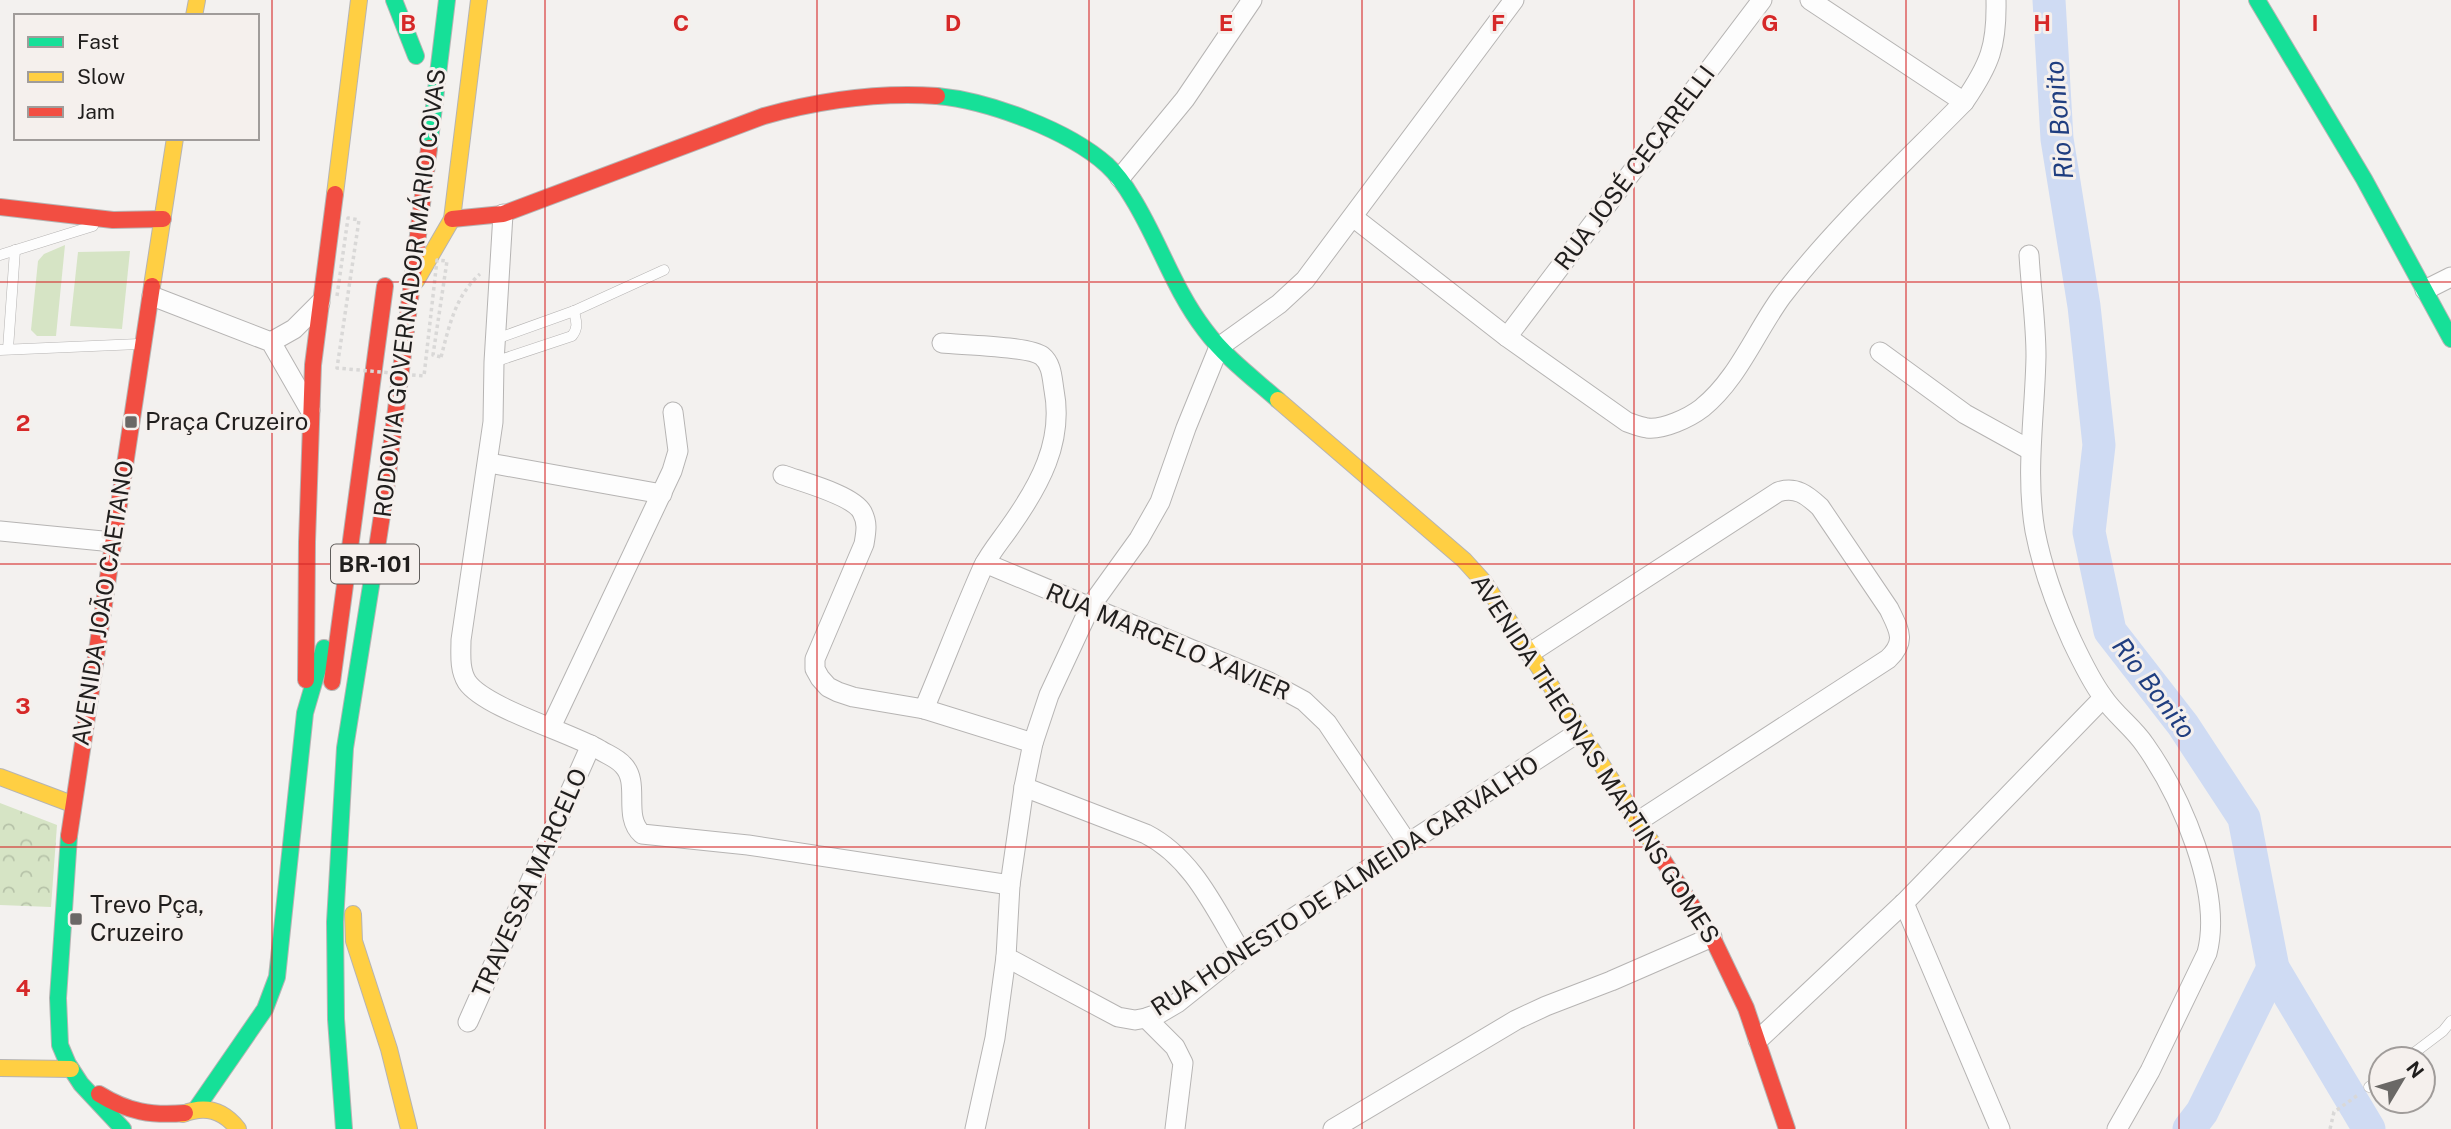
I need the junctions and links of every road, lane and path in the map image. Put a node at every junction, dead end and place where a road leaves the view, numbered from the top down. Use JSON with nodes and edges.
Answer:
{"nodes":[{"id":1,"x":359,"y":0,"type":"edge"},
{"id":2,"x":394,"y":0,"type":"edge"},
{"id":3,"x":447,"y":0,"type":"edge"},
{"id":4,"x":479,"y":0,"type":"edge"},
{"id":5,"x":1252,"y":0,"type":"edge"},
{"id":6,"x":1514,"y":0,"type":"edge"},
{"id":7,"x":1762,"y":0,"type":"edge"},
{"id":8,"x":1811,"y":0,"type":"edge"},
{"id":9,"x":1996,"y":0,"type":"edge"},
{"id":10,"x":2257,"y":0,"type":"edge"},
{"id":11,"x":420,"y":22,"type":"dead end"},
{"id":12,"x":1964,"y":102,"type":"junction"},
{"id":13,"x":175,"y":140,"type":"edge"},
{"id":14,"x":1120,"y":178,"type":"junction"},
{"id":15,"x":0,"y":207,"type":"edge"},
{"id":16,"x":503,"y":214,"type":"junction"},
{"id":17,"x":1353,"y":217,"type":"junction"},
{"id":18,"x":163,"y":219,"type":"junction"},
{"id":19,"x":452,"y":219,"type":"junction"},
{"id":20,"x":113,"y":220,"type":"junction"},
{"id":21,"x":15,"y":250,"type":"junction"},
{"id":22,"x":0,"y":255,"type":"edge"},
{"id":23,"x":2029,"y":256,"type":"dead end"},
{"id":24,"x":499,"y":261,"type":"junction"},
{"id":25,"x":388,"y":264,"type":"dead end"},
{"id":26,"x":664,"y":270,"type":"dead end"},
{"id":27,"x":2451,"y":277,"type":"edge"},
{"id":28,"x":2425,"y":290,"type":"junction"},
{"id":29,"x":409,"y":292,"type":"junction"},
{"id":30,"x":152,"y":296,"type":"junction"},
{"id":31,"x":329,"y":299,"type":"junction"},
{"id":32,"x":574,"y":311,"type":"junction"},
{"id":33,"x":1507,"y":337,"type":"junction"},
{"id":34,"x":496,"y":339,"type":"junction"},
{"id":35,"x":2451,"y":339,"type":"edge"},
{"id":36,"x":271,"y":342,"type":"junction"},
{"id":37,"x":942,"y":343,"type":"dead end"},
{"id":38,"x":142,"y":344,"type":"junction"},
{"id":39,"x":1219,"y":346,"type":"junction"},
{"id":40,"x":4,"y":349,"type":"edge"},
{"id":41,"x":1880,"y":352,"type":"dead end"},
{"id":42,"x":494,"y":362,"type":"junction"},
{"id":43,"x":673,"y":412,"type":"dead end"},
{"id":44,"x":313,"y":414,"type":"junction"},
{"id":45,"x":2030,"y":450,"type":"junction"},
{"id":46,"x":489,"y":463,"type":"junction"},
{"id":47,"x":783,"y":475,"type":"dead end"},
{"id":48,"x":662,"y":494,"type":"junction"},
{"id":49,"x":0,"y":531,"type":"edge"},
{"id":50,"x":113,"y":542,"type":"junction"},
{"id":51,"x":985,"y":564,"type":"junction"},
{"id":52,"x":344,"y":580,"type":"junction"},
{"id":53,"x":1090,"y":607,"type":"junction"},
{"id":54,"x":1530,"y":653,"type":"junction"},
{"id":55,"x":2103,"y":698,"type":"junction"},
{"id":56,"x":330,"y":704,"type":"dead end"},
{"id":57,"x":924,"y":709,"type":"junction"},
{"id":58,"x":305,"y":713,"type":"junction"},
{"id":59,"x":551,"y":727,"type":"junction"},
{"id":60,"x":1579,"y":732,"type":"junction"},
{"id":61,"x":1033,"y":743,"type":"junction"},
{"id":62,"x":591,"y":745,"type":"junction"},
{"id":63,"x":345,"y":748,"type":"junction"},
{"id":64,"x":0,"y":777,"type":"edge"},
{"id":65,"x":1024,"y":788,"type":"junction"},
{"id":66,"x":72,"y":804,"type":"junction"},
{"id":67,"x":1637,"y":822,"type":"junction"},
{"id":68,"x":1408,"y":844,"type":"junction"},
{"id":69,"x":1010,"y":886,"type":"junction"},
{"id":70,"x":1904,"y":903,"type":"junction"},
{"id":71,"x":1712,"y":937,"type":"junction"},
{"id":72,"x":1241,"y":952,"type":"junction"},
{"id":73,"x":1006,"y":957,"type":"junction"},
{"id":74,"x":1146,"y":1018,"type":"junction"},
{"id":75,"x":2451,"y":1021,"type":"edge"},
{"id":76,"x":468,"y":1022,"type":"dead end"},
{"id":77,"x":1758,"y":1040,"type":"junction"},
{"id":78,"x":2424,"y":1045,"type":"edge"},
{"id":79,"x":0,"y":1068,"type":"edge"},
{"id":80,"x":71,"y":1069,"type":"junction"},
{"id":81,"x":2367,"y":1088,"type":"edge"},
{"id":82,"x":191,"y":1111,"type":"junction"},
{"id":83,"x":110,"y":1129,"type":"edge"},
{"id":84,"x":123,"y":1129,"type":"edge"},
{"id":85,"x":169,"y":1129,"type":"edge"},
{"id":86,"x":239,"y":1129,"type":"edge"},
{"id":87,"x":344,"y":1129,"type":"edge"},
{"id":88,"x":409,"y":1129,"type":"edge"},
{"id":89,"x":975,"y":1129,"type":"edge"},
{"id":90,"x":1175,"y":1129,"type":"edge"},
{"id":91,"x":1333,"y":1129,"type":"edge"},
{"id":92,"x":1787,"y":1129,"type":"edge"},
{"id":93,"x":2000,"y":1129,"type":"edge"},
{"id":94,"x":2117,"y":1129,"type":"edge"},
{"id":95,"x":2330,"y":1129,"type":"edge"}],
"edges":[{"from":1,"to":31,"type":"main road"},
{"from":2,"to":11,"type":"main road","name":"RODOVIA GOVERNADOR MÁRIO COVAS"},
{"from":3,"to":29,"type":"main road","name":"RODOVIA GOVERNADOR MÁRIO COVAS","number":"BR-101"},
{"from":4,"to":19,"type":"main road"},
{"from":5,"to":14,"type":"street"},
{"from":6,"to":17,"type":"street"},
{"from":7,"to":33,"type":"street","name":"RUA JOSÉ CECARELLI"},
{"from":8,"to":12,"type":"street"},
{"from":9,"to":12,"type":"street"},
{"from":10,"to":28,"type":"main road"},
{"from":12,"to":33,"type":"street"},
{"from":13,"to":18,"type":"main road","name":"AVENIDA JOÃO CAETANO"},
{"from":14,"to":16,"type":"main road","name":"AVENIDA THEONAS MARTINS GOMES"},
{"from":14,"to":39,"type":"main road","name":"AVENIDA THEONAS MARTINS GOMES"},
{"from":15,"to":20,"type":"main road"},
{"from":16,"to":19,"type":"main road","name":"AVENIDA THEONAS MARTINS GOMES"},
{"from":16,"to":24,"type":"street"},
{"from":17,"to":33,"type":"street"},
{"from":17,"to":39,"type":"street"},
{"from":18,"to":20,"type":"main road"},
{"from":18,"to":30,"type":"main road","name":"AVENIDA JOÃO CAETANO"},
{"from":19,"to":29,"type":"main road"},
{"from":20,"to":21,"type":"lane"},
{"from":21,"to":22,"type":"lane"},
{"from":21,"to":40,"type":"lane"},
{"from":23,"to":45,"type":"street"},
{"from":24,"to":31,"type":"path","bridge":true},
{"from":24,"to":34,"type":"street"},
{"from":25,"to":52,"type":"main road","name":"RODOVIA GOVERNADOR MÁRIO COVAS","number":"BR-101"},
{"from":26,"to":32,"type":"lane"},
{"from":27,"to":28,"type":"street"},
{"from":28,"to":35,"type":"main road"},
{"from":29,"to":63,"type":"main road","name":"RODOVIA GOVERNADOR MÁRIO COVAS","number":"BR-101"},
{"from":30,"to":36,"type":"street"},
{"from":30,"to":38,"type":"main road","name":"AVENIDA JOÃO CAETANO"},
{"from":31,"to":36,"type":"street"},
{"from":31,"to":44,"type":"main road"},
{"from":32,"to":34,"type":"lane"},
{"from":32,"to":42,"type":"lane"},
{"from":34,"to":42,"type":"street"},
{"from":36,"to":44,"type":"street"},
{"from":37,"to":51,"type":"street"},
{"from":38,"to":40,"type":"lane"},
{"from":38,"to":50,"type":"main road","name":"AVENIDA JOÃO CAETANO"},
{"from":39,"to":53,"type":"street"},
{"from":39,"to":54,"type":"main road","name":"AVENIDA THEONAS MARTINS GOMES"},
{"from":41,"to":45,"type":"street"},
{"from":42,"to":46,"type":"street"},
{"from":43,"to":48,"type":"street"},
{"from":44,"to":58,"type":"main road"},
{"from":45,"to":55,"type":"street"},
{"from":46,"to":48,"type":"street"},
{"from":46,"to":59,"type":"street"},
{"from":47,"to":57,"type":"street"},
{"from":48,"to":59,"type":"street"},
{"from":49,"to":50,"type":"street"},
{"from":50,"to":66,"type":"main road","name":"AVENIDA JOÃO CAETANO"},
{"from":51,"to":53,"type":"street","name":"RUA MARCELO XAVIER"},
{"from":51,"to":57,"type":"street"},
{"from":52,"to":56,"type":"main road","name":"RODOVIA GOVERNADOR MÁRIO COVAS","number":"BR-101"},
{"from":52,"to":58,"type":"main road"},
{"from":53,"to":61,"type":"street"},
{"from":53,"to":68,"type":"street","name":"RUA MARCELO XAVIER"},
{"from":54,"to":60,"type":"main road","name":"AVENIDA THEONAS MARTINS GOMES"},
{"from":54,"to":67,"type":"street"},
{"from":55,"to":70,"type":"street"},
{"from":55,"to":94,"type":"street"},
{"from":57,"to":61,"type":"street"},
{"from":58,"to":82,"type":"main road"},
{"from":59,"to":62,"type":"street"},
{"from":60,"to":67,"type":"main road","name":"AVENIDA THEONAS MARTINS GOMES"},
{"from":60,"to":68,"type":"street","name":"RUA HONESTO DE ALMEIDA CARVALHO"},
{"from":61,"to":65,"type":"street"},
{"from":62,"to":69,"type":"street"},
{"from":62,"to":76,"type":"street","name":"TRAVESSA MARCELO"},
{"from":63,"to":87,"type":"main road","name":"RODOVIA GOVERNADOR MÁRIO COVAS","number":"BR-101"},
{"from":63,"to":88,"type":"main road"},
{"from":64,"to":66,"type":"main road"},
{"from":65,"to":69,"type":"street"},
{"from":65,"to":72,"type":"street"},
{"from":66,"to":80,"type":"main road","name":"AVENIDA JOÃO CAETANO"},
{"from":67,"to":71,"type":"main road","name":"AVENIDA THEONAS MARTINS GOMES"},
{"from":68,"to":72,"type":"street","name":"RUA HONESTO DE ALMEIDA CARVALHO"},
{"from":69,"to":73,"type":"street"},
{"from":70,"to":77,"type":"street"},
{"from":70,"to":93,"type":"street"},
{"from":71,"to":77,"type":"main road","name":"AVENIDA THEONAS MARTINS GOMES"},
{"from":71,"to":91,"type":"street"},
{"from":72,"to":74,"type":"street","name":"RUA HONESTO DE ALMEIDA CARVALHO"},
{"from":73,"to":74,"type":"street","name":"RUA HONESTO DE ALMEIDA CARVALHO"},
{"from":73,"to":89,"type":"street"},
{"from":74,"to":90,"type":"street"},
{"from":75,"to":78,"type":"lane"},
{"from":77,"to":92,"type":"main road","name":"AVENIDA THEONAS MARTINS GOMES"},
{"from":79,"to":80,"type":"main road"},
{"from":80,"to":82,"type":"main road","name":"AVENIDA JOÃO CAETANO"},
{"from":80,"to":83,"type":"main road"},
{"from":80,"to":84,"type":"main road","name":"AVENIDA JOÃO CAETANO"},
{"from":81,"to":95,"type":"path"},
{"from":82,"to":85,"type":"main road"},
{"from":82,"to":86,"type":"main road","name":"AVENIDA JOÃO CAETANO"}]}
